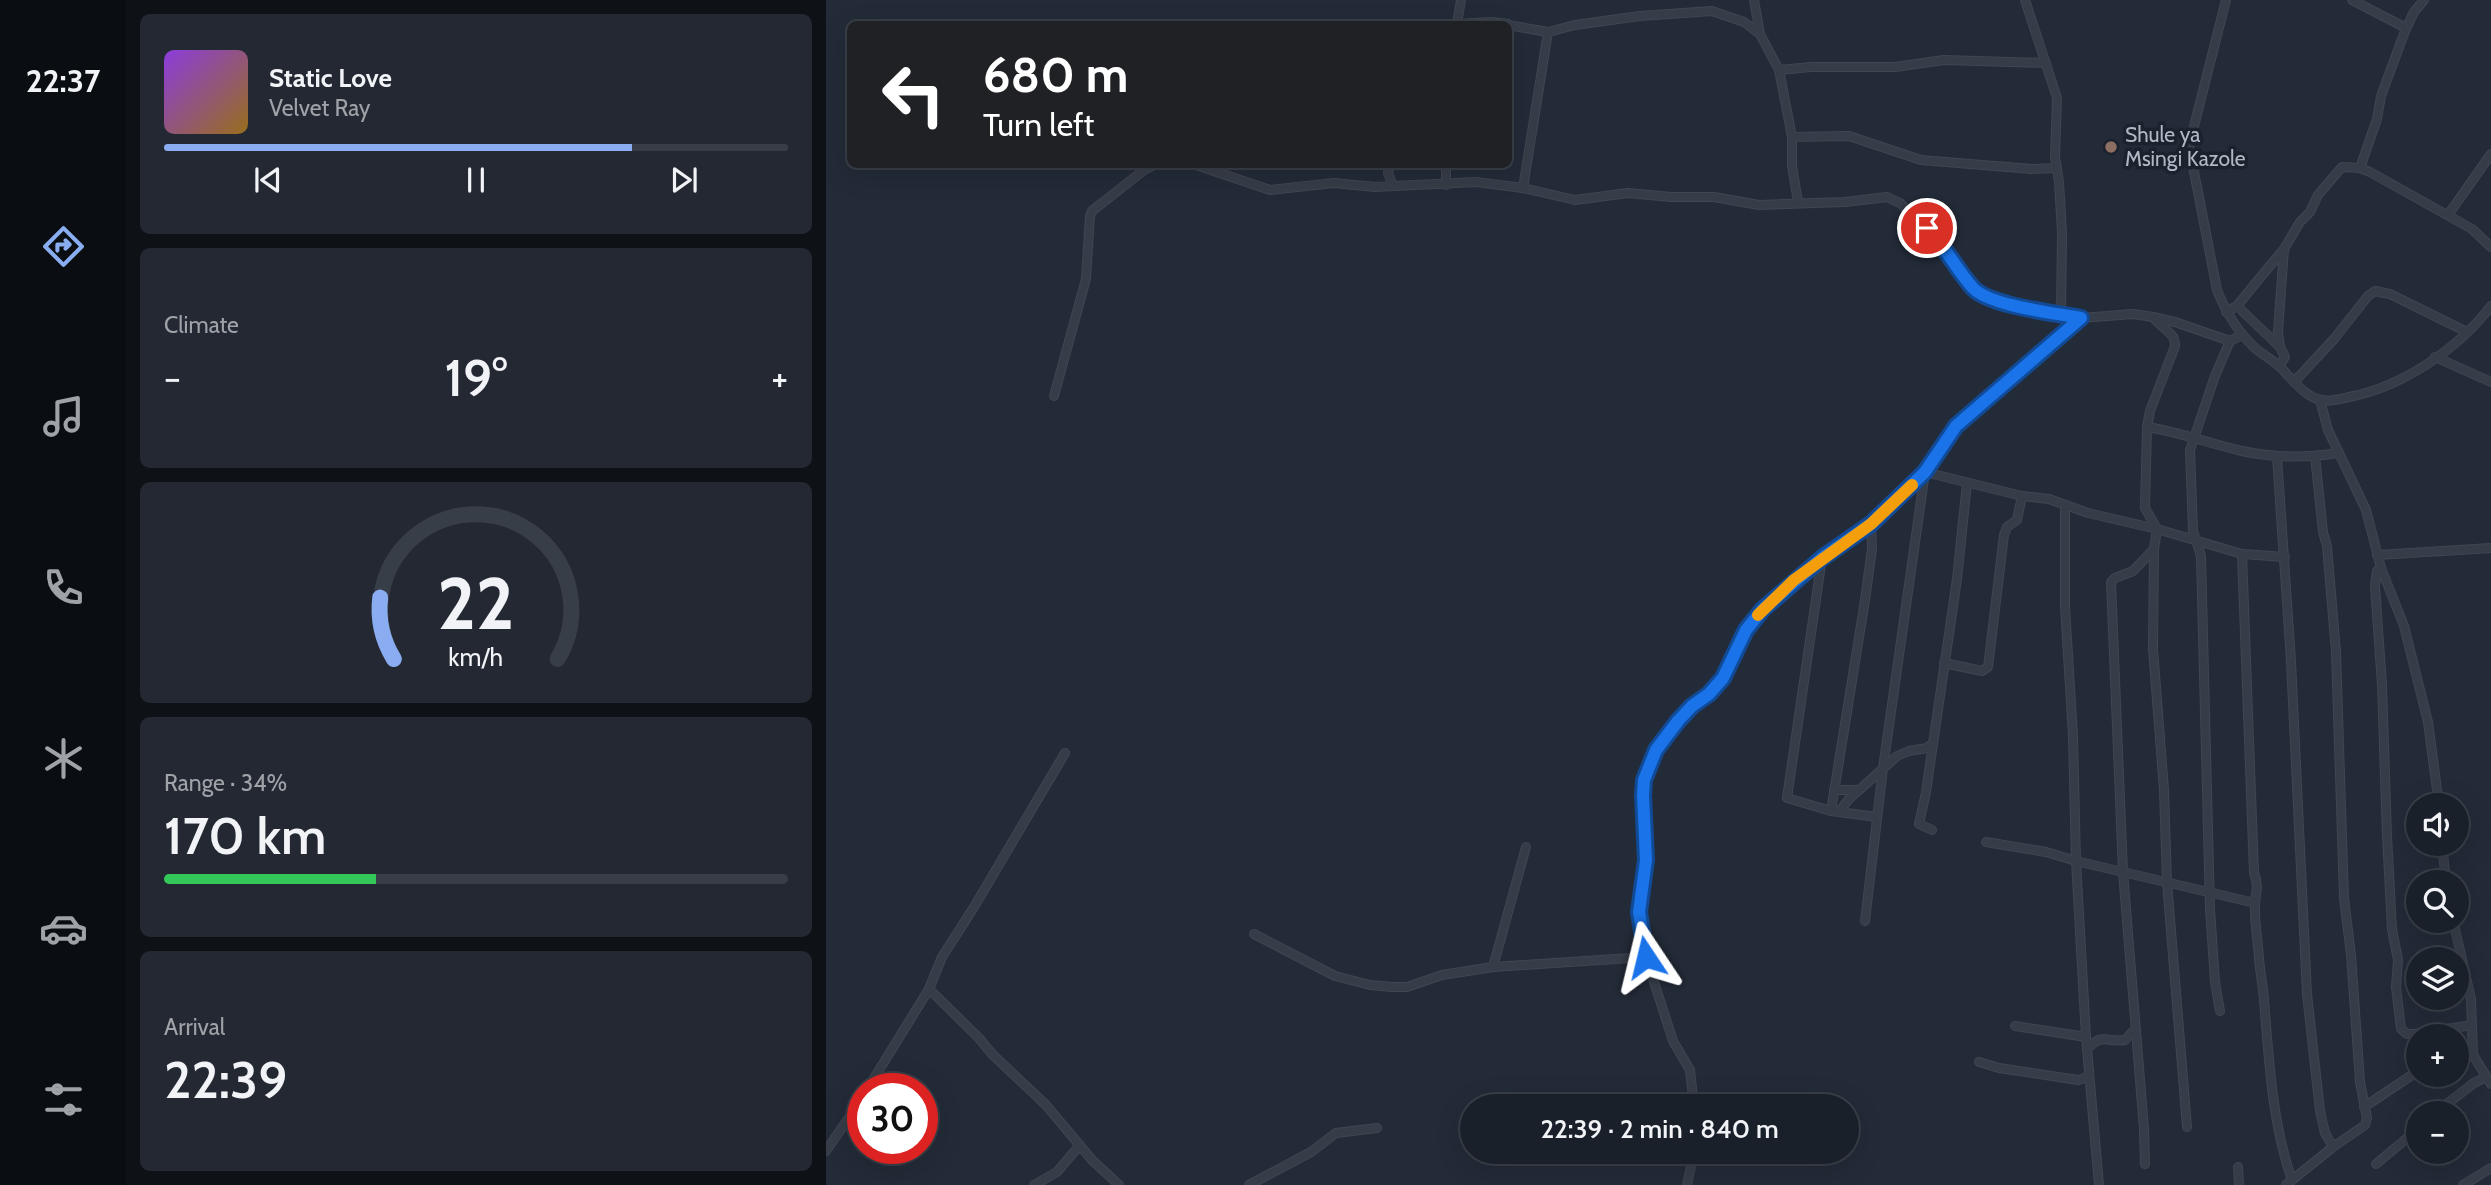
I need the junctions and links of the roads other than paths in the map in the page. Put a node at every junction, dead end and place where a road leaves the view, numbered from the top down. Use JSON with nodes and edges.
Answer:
{"nodes":[{"id":1,"x":1461,"y":0,"type":"edge"},
{"id":2,"x":1754,"y":0,"type":"edge"},
{"id":3,"x":2025,"y":0,"type":"edge"},
{"id":4,"x":2226,"y":0,"type":"edge"},
{"id":5,"x":2352,"y":0,"type":"edge"},
{"id":6,"x":2424,"y":0,"type":"edge"},
{"id":7,"x":1458,"y":21,"type":"edge"},
{"id":8,"x":1512,"y":25,"type":"edge"},
{"id":9,"x":2406,"y":28,"type":"junction"},
{"id":10,"x":1548,"y":32,"type":"junction"},
{"id":11,"x":1760,"y":34,"type":"junction"},
{"id":12,"x":2046,"y":64,"type":"junction"},
{"id":13,"x":1779,"y":70,"type":"junction"},
{"id":14,"x":1792,"y":137,"type":"junction"},
{"id":15,"x":2491,"y":155,"type":"edge"},
{"id":16,"x":1148,"y":168,"type":"edge"},
{"id":17,"x":1205,"y":168,"type":"edge"},
{"id":18,"x":1389,"y":168,"type":"edge"},
{"id":19,"x":1446,"y":168,"type":"edge"},
{"id":20,"x":2360,"y":168,"type":"junction"},
{"id":21,"x":2057,"y":169,"type":"junction"},
{"id":22,"x":1446,"y":185,"type":"junction"},
{"id":23,"x":1393,"y":186,"type":"junction"},
{"id":24,"x":1523,"y":188,"type":"junction"},
{"id":25,"x":1798,"y":202,"type":"junction"},
{"id":26,"x":2448,"y":215,"type":"junction"},
{"id":27,"x":2491,"y":247,"type":"edge"},
{"id":28,"x":2284,"y":248,"type":"junction"},
{"id":29,"x":2237,"y":306,"type":"junction"},
{"id":30,"x":2491,"y":306,"type":"edge"},
{"id":31,"x":2226,"y":312,"type":"junction"},
{"id":32,"x":2061,"y":314,"type":"junction"},
{"id":33,"x":2153,"y":317,"type":"junction"},
{"id":34,"x":2081,"y":318,"type":"junction"},
{"id":35,"x":2467,"y":332,"type":"junction"},
{"id":36,"x":2242,"y":335,"type":"junction"},
{"id":37,"x":2230,"y":341,"type":"junction"},
{"id":38,"x":2280,"y":347,"type":"junction"},
{"id":39,"x":2435,"y":357,"type":"junction"},
{"id":40,"x":2278,"y":366,"type":"junction"},
{"id":41,"x":2294,"y":382,"type":"junction"},
{"id":42,"x":2491,"y":382,"type":"edge"},
{"id":43,"x":1054,"y":396,"type":"dead end"},
{"id":44,"x":2320,"y":400,"type":"junction"},
{"id":45,"x":2147,"y":428,"type":"junction"},
{"id":46,"x":2194,"y":437,"type":"junction"},
{"id":47,"x":2339,"y":453,"type":"junction"},
{"id":48,"x":2315,"y":456,"type":"junction"},
{"id":49,"x":2277,"y":457,"type":"junction"},
{"id":50,"x":1925,"y":472,"type":"junction"},
{"id":51,"x":1967,"y":483,"type":"junction"},
{"id":52,"x":2022,"y":496,"type":"junction"},
{"id":53,"x":2065,"y":506,"type":"junction"},
{"id":54,"x":1871,"y":524,"type":"junction"},
{"id":55,"x":2157,"y":529,"type":"junction"},
{"id":56,"x":2197,"y":543,"type":"junction"},
{"id":57,"x":2491,"y":548,"type":"edge"},
{"id":58,"x":2154,"y":549,"type":"junction"},
{"id":59,"x":2242,"y":554,"type":"junction"},
{"id":60,"x":2377,"y":555,"type":"junction"},
{"id":61,"x":2285,"y":557,"type":"junction"},
{"id":62,"x":1822,"y":558,"type":"junction"},
{"id":63,"x":2381,"y":568,"type":"junction"},
{"id":64,"x":1944,"y":663,"type":"junction"},
{"id":65,"x":1932,"y":744,"type":"junction"},
{"id":66,"x":1065,"y":753,"type":"dead end"},
{"id":67,"x":1883,"y":768,"type":"junction"},
{"id":68,"x":1834,"y":790,"type":"junction"},
{"id":69,"x":1858,"y":790,"type":"junction"},
{"id":70,"x":2438,"y":793,"type":"edge"},
{"id":71,"x":1835,"y":811,"type":"junction"},
{"id":72,"x":1877,"y":817,"type":"junction"},
{"id":73,"x":1932,"y":830,"type":"dead end"},
{"id":74,"x":1986,"y":842,"type":"dead end"},
{"id":75,"x":1526,"y":846,"type":"dead end"},
{"id":76,"x":2076,"y":861,"type":"junction"},
{"id":77,"x":2123,"y":872,"type":"junction"},
{"id":78,"x":2167,"y":882,"type":"junction"},
{"id":79,"x":2211,"y":894,"type":"junction"},
{"id":80,"x":2255,"y":903,"type":"junction"},
{"id":81,"x":1865,"y":920,"type":"dead end"},
{"id":82,"x":2456,"y":933,"type":"edge"},
{"id":83,"x":1254,"y":934,"type":"dead end"},
{"id":84,"x":1646,"y":957,"type":"junction"},
{"id":85,"x":1493,"y":967,"type":"junction"},
{"id":86,"x":929,"y":989,"type":"junction"},
{"id":87,"x":2220,"y":1011,"type":"dead end"},
{"id":88,"x":2472,"y":1025,"type":"junction"},
{"id":89,"x":2015,"y":1026,"type":"dead end"},
{"id":90,"x":2134,"y":1030,"type":"junction"},
{"id":91,"x":2086,"y":1037,"type":"junction"},
{"id":92,"x":2087,"y":1049,"type":"junction"},
{"id":93,"x":1979,"y":1062,"type":"dead end"},
{"id":94,"x":877,"y":1073,"type":"edge"},
{"id":95,"x":2089,"y":1074,"type":"junction"},
{"id":96,"x":2406,"y":1079,"type":"edge"},
{"id":97,"x":2489,"y":1080,"type":"edge"},
{"id":98,"x":1693,"y":1094,"type":"edge"},
{"id":99,"x":2451,"y":1101,"type":"edge"},
{"id":100,"x":2364,"y":1107,"type":"junction"},
{"id":101,"x":847,"y":1120,"type":"edge"},
{"id":102,"x":2187,"y":1126,"type":"dead end"},
{"id":103,"x":1377,"y":1128,"type":"dead end"},
{"id":104,"x":2406,"y":1139,"type":"edge"},
{"id":105,"x":1080,"y":1144,"type":"junction"},
{"id":106,"x":2333,"y":1147,"type":"junction"},
{"id":107,"x":826,"y":1151,"type":"edge"},
{"id":108,"x":1691,"y":1164,"type":"edge"},
{"id":109,"x":2145,"y":1164,"type":"dead end"},
{"id":110,"x":2376,"y":1164,"type":"dead end"},
{"id":111,"x":2238,"y":1167,"type":"dead end"},
{"id":112,"x":2491,"y":1168,"type":"edge"},
{"id":113,"x":2289,"y":1183,"type":"edge"},
{"id":114,"x":1034,"y":1185,"type":"edge"},
{"id":115,"x":1119,"y":1185,"type":"edge"},
{"id":116,"x":1249,"y":1185,"type":"edge"},
{"id":117,"x":1687,"y":1185,"type":"edge"},
{"id":118,"x":2099,"y":1185,"type":"edge"},
{"id":119,"x":2239,"y":1185,"type":"edge"},
{"id":120,"x":2463,"y":1185,"type":"edge"}],
"edges":[{"from":1,"to":7,"type":"street"},
{"from":2,"to":11,"type":"street"},
{"from":3,"to":12,"type":"street"},
{"from":4,"to":31,"type":"street"},
{"from":5,"to":9,"type":"street"},
{"from":6,"to":9,"type":"street"},
{"from":8,"to":10,"type":"street"},
{"from":9,"to":20,"type":"street"},
{"from":10,"to":11,"type":"street"},
{"from":10,"to":24,"type":"street"},
{"from":11,"to":13,"type":"street"},
{"from":12,"to":13,"type":"street"},
{"from":12,"to":21,"type":"street"},
{"from":13,"to":14,"type":"street"},
{"from":14,"to":21,"type":"street"},
{"from":14,"to":25,"type":"street"},
{"from":15,"to":26,"type":"street"},
{"from":16,"to":43,"type":"street"},
{"from":17,"to":23,"type":"street"},
{"from":18,"to":23,"type":"street"},
{"from":19,"to":22,"type":"street"},
{"from":20,"to":26,"type":"street"},
{"from":20,"to":28,"type":"street"},
{"from":21,"to":32,"type":"street"},
{"from":22,"to":23,"type":"street"},
{"from":22,"to":24,"type":"street"},
{"from":24,"to":25,"type":"street"},
{"from":25,"to":32,"type":"street"},
{"from":26,"to":27,"type":"street"},
{"from":28,"to":29,"type":"street"},
{"from":28,"to":38,"type":"street"},
{"from":29,"to":31,"type":"street"},
{"from":29,"to":38,"type":"street"},
{"from":30,"to":35,"type":"street"},
{"from":31,"to":36,"type":"street"},
{"from":32,"to":34,"type":"street"},
{"from":33,"to":34,"type":"street"},
{"from":33,"to":37,"type":"street"},
{"from":33,"to":45,"type":"street"},
{"from":34,"to":50,"type":"street"},
{"from":35,"to":39,"type":"street"},
{"from":35,"to":41,"type":"street"},
{"from":36,"to":37,"type":"street"},
{"from":36,"to":40,"type":"street"},
{"from":37,"to":46,"type":"street"},
{"from":38,"to":40,"type":"street"},
{"from":39,"to":42,"type":"street"},
{"from":39,"to":44,"type":"street"},
{"from":40,"to":41,"type":"street"},
{"from":41,"to":44,"type":"street"},
{"from":44,"to":47,"type":"street"},
{"from":45,"to":46,"type":"street"},
{"from":45,"to":55,"type":"street"},
{"from":46,"to":49,"type":"street"},
{"from":46,"to":56,"type":"street"},
{"from":47,"to":48,"type":"street"},
{"from":47,"to":60,"type":"street"},
{"from":48,"to":49,"type":"street"},
{"from":48,"to":100,"type":"street"},
{"from":49,"to":61,"type":"street"},
{"from":50,"to":51,"type":"street"},
{"from":50,"to":54,"type":"street"},
{"from":50,"to":67,"type":"street"},
{"from":51,"to":52,"type":"street"},
{"from":51,"to":64,"type":"street"},
{"from":52,"to":53,"type":"street"},
{"from":52,"to":64,"type":"street"},
{"from":53,"to":55,"type":"street"},
{"from":53,"to":76,"type":"street"},
{"from":54,"to":62,"type":"street"},
{"from":54,"to":68,"type":"street"},
{"from":55,"to":56,"type":"street"},
{"from":55,"to":58,"type":"street"},
{"from":56,"to":59,"type":"street"},
{"from":56,"to":79,"type":"street"},
{"from":57,"to":60,"type":"street"},
{"from":58,"to":77,"type":"street"},
{"from":58,"to":78,"type":"street"},
{"from":59,"to":61,"type":"street"},
{"from":59,"to":80,"type":"street"},
{"from":60,"to":63,"type":"street"},
{"from":61,"to":106,"type":"street"},
{"from":62,"to":71,"type":"street"},
{"from":62,"to":84,"type":"street"},
{"from":63,"to":70,"type":"street"},
{"from":63,"to":88,"type":"street"},
{"from":64,"to":65,"type":"street"},
{"from":65,"to":67,"type":"street"},
{"from":65,"to":73,"type":"street"},
{"from":66,"to":86,"type":"street"},
{"from":67,"to":69,"type":"street"},
{"from":67,"to":72,"type":"street"},
{"from":68,"to":69,"type":"street"},
{"from":68,"to":71,"type":"street"},
{"from":69,"to":71,"type":"street"},
{"from":71,"to":72,"type":"street"},
{"from":72,"to":81,"type":"street"},
{"from":74,"to":76,"type":"street"},
{"from":75,"to":85,"type":"street"},
{"from":76,"to":77,"type":"street"},
{"from":76,"to":91,"type":"street"},
{"from":77,"to":78,"type":"street"},
{"from":77,"to":90,"type":"street"},
{"from":78,"to":79,"type":"street"},
{"from":78,"to":102,"type":"street"},
{"from":79,"to":80,"type":"street"},
{"from":79,"to":87,"type":"street"},
{"from":80,"to":113,"type":"street"},
{"from":82,"to":88,"type":"street"},
{"from":83,"to":85,"type":"street"},
{"from":84,"to":85,"type":"street"},
{"from":84,"to":98,"type":"street"},
{"from":86,"to":94,"type":"street"},
{"from":86,"to":105,"type":"street"},
{"from":88,"to":97,"type":"street"},
{"from":89,"to":91,"type":"street"},
{"from":90,"to":92,"type":"street"},
{"from":90,"to":109,"type":"street"},
{"from":91,"to":92,"type":"street"},
{"from":92,"to":95,"type":"street"},
{"from":93,"to":95,"type":"street"},
{"from":95,"to":118,"type":"street"},
{"from":96,"to":100,"type":"street"},
{"from":97,"to":99,"type":"street"},
{"from":100,"to":106,"type":"street"},
{"from":101,"to":107,"type":"street"},
{"from":103,"to":116,"type":"street"},
{"from":104,"to":110,"type":"street"},
{"from":105,"to":114,"type":"street"},
{"from":105,"to":115,"type":"street"},
{"from":106,"to":113,"type":"street"},
{"from":108,"to":117,"type":"street"},
{"from":111,"to":119,"type":"street"},
{"from":112,"to":120,"type":"street"}]}
